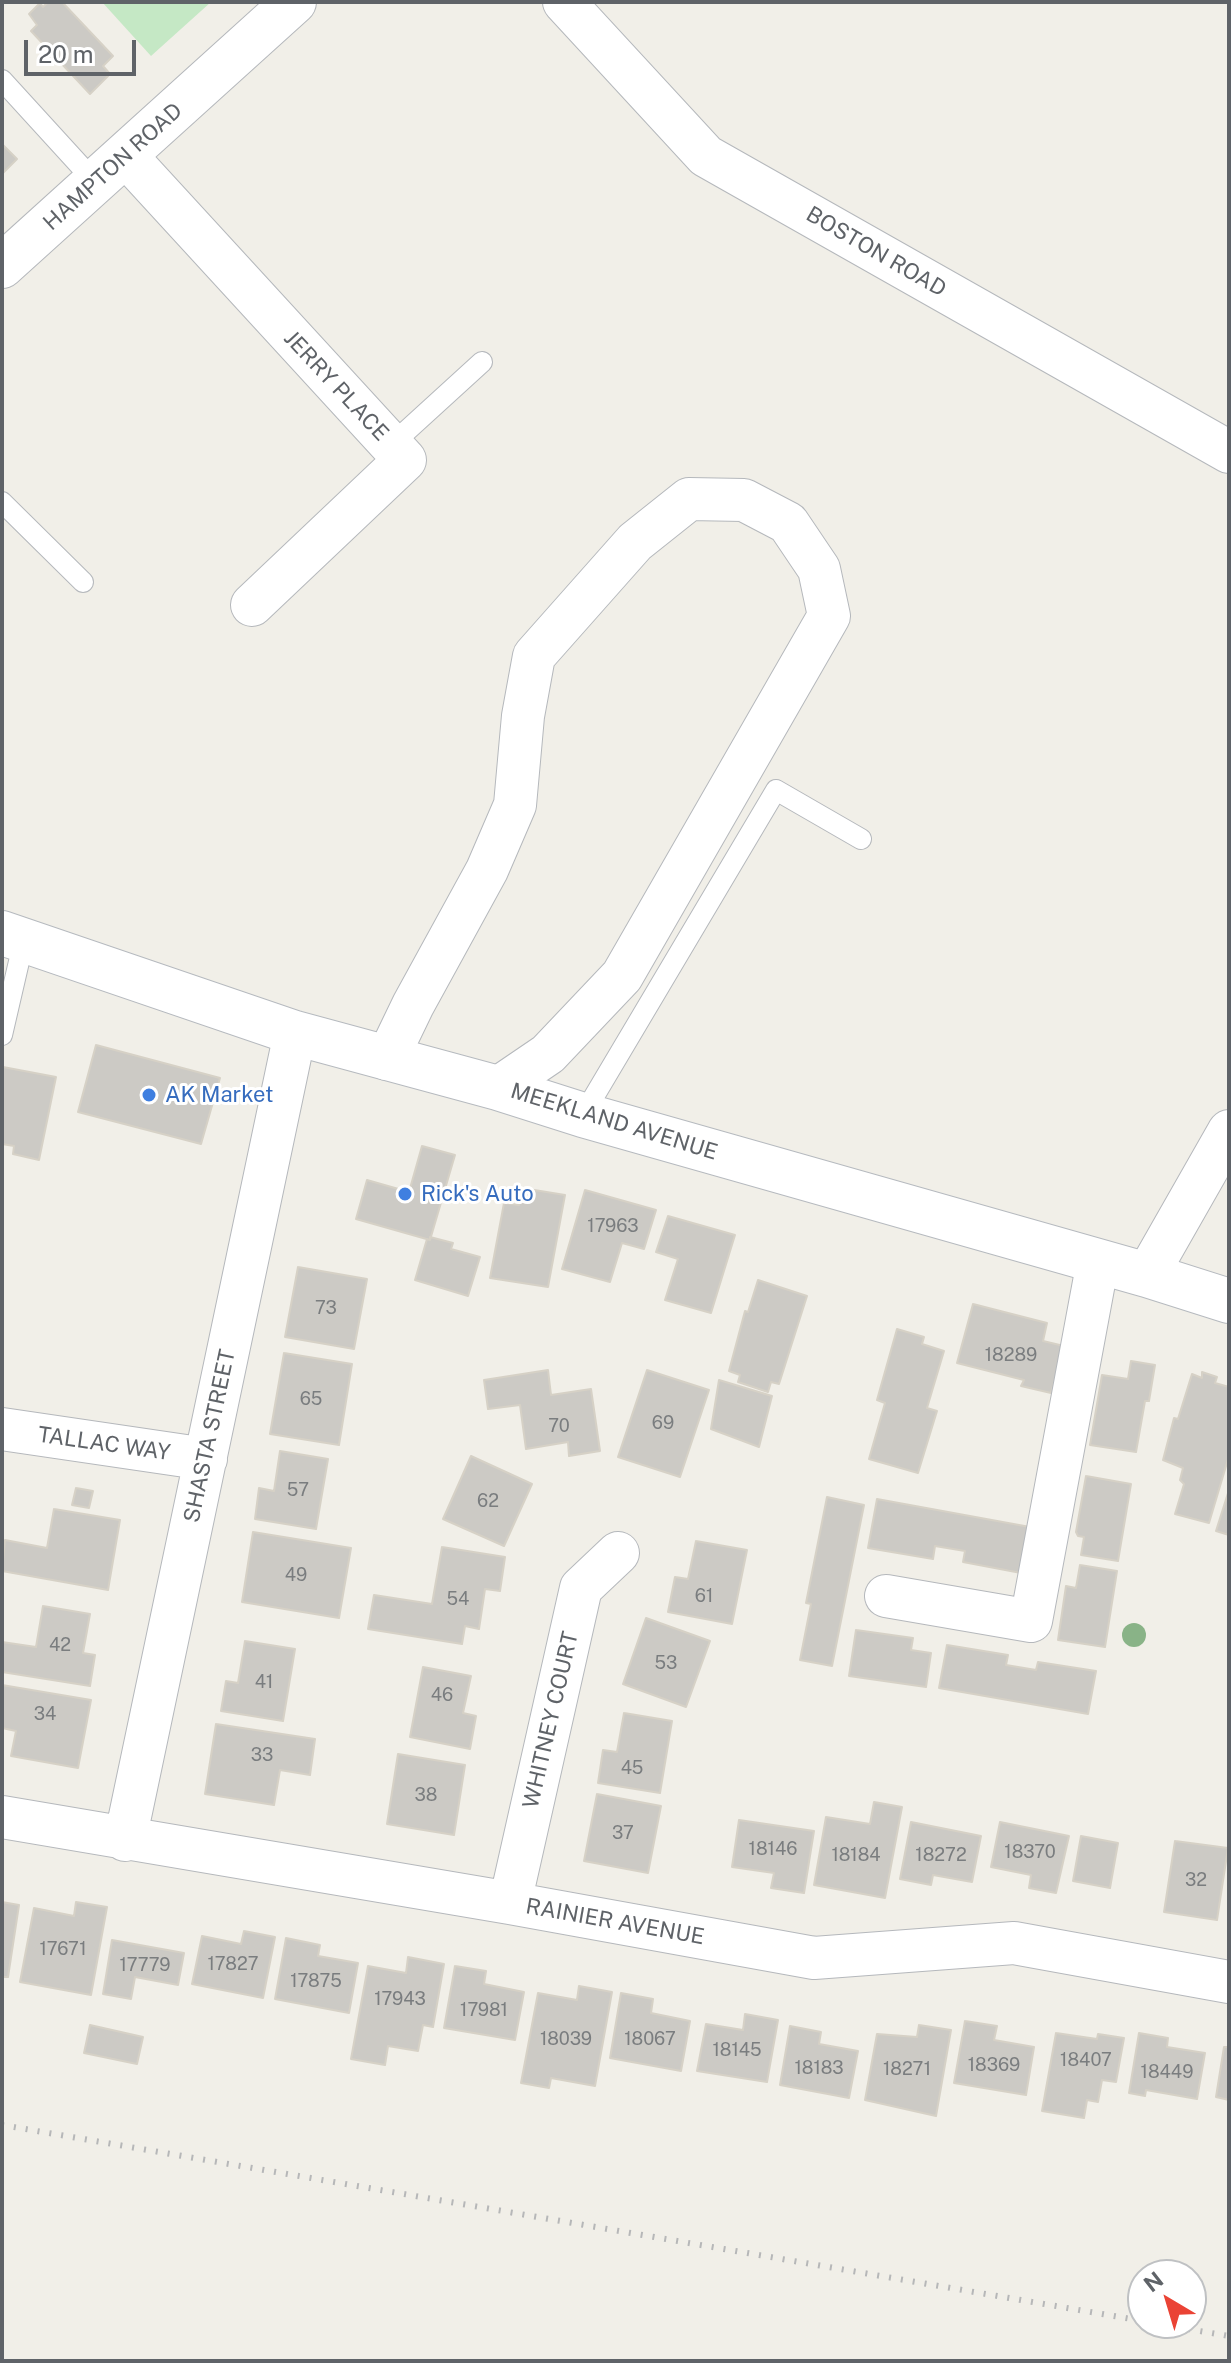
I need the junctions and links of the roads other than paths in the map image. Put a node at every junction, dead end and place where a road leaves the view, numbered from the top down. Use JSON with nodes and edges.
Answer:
{"nodes":[{"id":1,"x":294,"y":2,"type":"edge"},
{"id":2,"x":564,"y":2,"type":"edge"},
{"id":3,"x":2,"y":80,"type":"edge"},
{"id":4,"x":111,"y":169,"type":"junction"},
{"id":5,"x":2,"y":266,"type":"edge"},
{"id":6,"x":482,"y":362,"type":"dead end"},
{"id":7,"x":391,"y":445,"type":"junction"},
{"id":8,"x":1229,"y":452,"type":"edge"},
{"id":9,"x":2,"y":502,"type":"edge"},
{"id":10,"x":83,"y":582,"type":"dead end"},
{"id":11,"x":252,"y":605,"type":"dead end"},
{"id":12,"x":861,"y":839,"type":"dead end"},
{"id":13,"x":13,"y":936,"type":"edge"},
{"id":14,"x":295,"y":1033,"type":"junction"},
{"id":15,"x":2,"y":1035,"type":"edge"},
{"id":16,"x":387,"y":1059,"type":"junction"},
{"id":17,"x":498,"y":1088,"type":"junction"},
{"id":18,"x":583,"y":1115,"type":"junction"},
{"id":19,"x":1229,"y":1131,"type":"edge"},
{"id":20,"x":1098,"y":1261,"type":"junction"},
{"id":21,"x":1147,"y":1275,"type":"junction"},
{"id":22,"x":1229,"y":1301,"type":"edge"},
{"id":23,"x":2,"y":1429,"type":"edge"},
{"id":24,"x":206,"y":1459,"type":"junction"},
{"id":25,"x":618,"y":1553,"type":"dead end"},
{"id":26,"x":886,"y":1596,"type":"dead end"},
{"id":27,"x":2,"y":1817,"type":"edge"},
{"id":28,"x":125,"y":1840,"type":"junction"},
{"id":29,"x":510,"y":1903,"type":"junction"},
{"id":30,"x":1229,"y":1982,"type":"edge"}],
"edges":[{"from":1,"to":4,"type":"main road","name":"HAMPTON ROAD"},
{"from":2,"to":8,"type":"street","name":"BOSTON ROAD"},
{"from":3,"to":4,"type":"lane"},
{"from":4,"to":5,"type":"main road","name":"HAMPTON ROAD"},
{"from":4,"to":7,"type":"street","name":"JERRY PLACE"},
{"from":6,"to":7,"type":"lane"},
{"from":7,"to":11,"type":"street","name":"JERRY PLACE"},
{"from":9,"to":10,"type":"lane"},
{"from":12,"to":18,"type":"lane"},
{"from":13,"to":14,"type":"main road","name":"MEEKLAND AVENUE"},
{"from":13,"to":15,"type":"lane"},
{"from":14,"to":16,"type":"main road","name":"MEEKLAND AVENUE"},
{"from":14,"to":24,"type":"street","name":"SHASTA STREET"},
{"from":16,"to":17,"type":"main road","name":"MEEKLAND AVENUE"},
{"from":16,"to":17,"type":"street"},
{"from":17,"to":18,"type":"main road","name":"MEEKLAND AVENUE"},
{"from":18,"to":20,"type":"main road","name":"MEEKLAND AVENUE"},
{"from":19,"to":21,"type":"street"},
{"from":20,"to":21,"type":"main road","name":"MEEKLAND AVENUE"},
{"from":20,"to":26,"type":"street"},
{"from":21,"to":22,"type":"main road","name":"MEEKLAND AVENUE"},
{"from":23,"to":24,"type":"street","name":"TALLAC WAY"},
{"from":24,"to":28,"type":"street","name":"SHASTA STREET"},
{"from":25,"to":29,"type":"street","name":"WHITNEY COURT"},
{"from":27,"to":28,"type":"street","name":"RAINIER AVENUE"},
{"from":28,"to":29,"type":"street","name":"RAINIER AVENUE"},
{"from":29,"to":30,"type":"street","name":"RAINIER AVENUE"}]}
